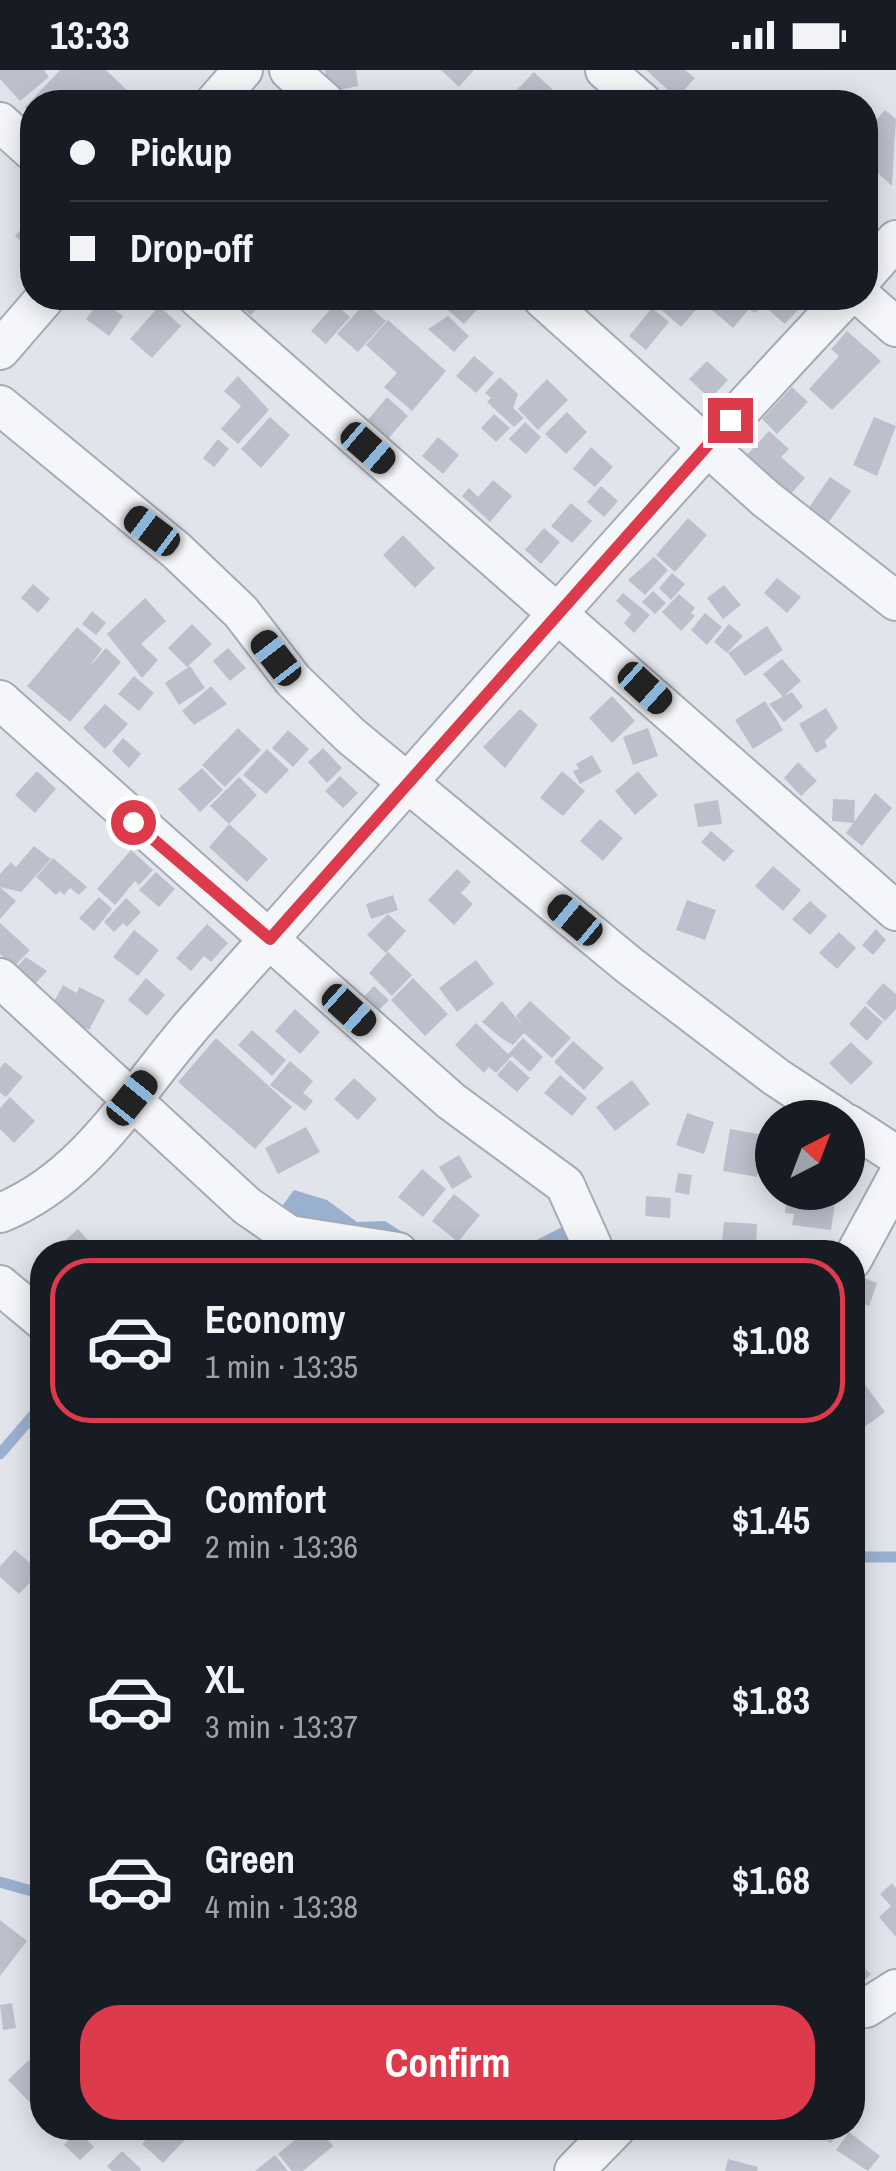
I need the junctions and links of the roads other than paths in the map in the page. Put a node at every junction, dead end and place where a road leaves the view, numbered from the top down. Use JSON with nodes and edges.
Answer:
{"nodes":[{"id":1,"x":244,"y":70,"type":"edge"},
{"id":2,"x":289,"y":70,"type":"edge"},
{"id":3,"x":606,"y":70,"type":"edge"},
{"id":4,"x":226,"y":90,"type":"edge"},
{"id":5,"x":312,"y":90,"type":"edge"},
{"id":6,"x":628,"y":90,"type":"edge"},
{"id":7,"x":0,"y":122,"type":"edge"},
{"id":8,"x":20,"y":140,"type":"edge"},
{"id":9,"x":896,"y":240,"type":"edge"},
{"id":10,"x":878,"y":260,"type":"edge"},
{"id":11,"x":34,"y":310,"type":"edge"},
{"id":12,"x":212,"y":310,"type":"edge"},
{"id":13,"x":555,"y":310,"type":"edge"},
{"id":14,"x":833,"y":310,"type":"edge"},
{"id":15,"x":877,"y":310,"type":"edge"},
{"id":16,"x":896,"y":327,"type":"edge"},
{"id":17,"x":0,"y":350,"type":"edge"},
{"id":18,"x":0,"y":405,"type":"edge"},
{"id":19,"x":706,"y":445,"type":"junction"},
{"id":20,"x":896,"y":601,"type":"edge"},
{"id":21,"x":561,"y":614,"type":"junction"},
{"id":22,"x":0,"y":700,"type":"edge"},
{"id":23,"x":410,"y":784,"type":"junction"},
{"id":24,"x":896,"y":911,"type":"edge"},
{"id":25,"x":270,"y":939,"type":"junction"},
{"id":26,"x":0,"y":978,"type":"edge"},
{"id":27,"x":132,"y":1098,"type":"junction"},
{"id":28,"x":810,"y":1100,"type":"edge"},
{"id":29,"x":865,"y":1135,"type":"edge"},
{"id":30,"x":896,"y":1155,"type":"edge"},
{"id":31,"x":896,"y":1179,"type":"edge"},
{"id":32,"x":0,"y":1214,"type":"edge"},
{"id":33,"x":316,"y":1240,"type":"edge"},
{"id":34,"x":590,"y":1240,"type":"edge"},
{"id":35,"x":863,"y":1240,"type":"edge"},
{"id":36,"x":0,"y":1285,"type":"edge"},
{"id":37,"x":30,"y":1310,"type":"edge"},
{"id":38,"x":896,"y":1988,"type":"edge"},
{"id":39,"x":865,"y":2008,"type":"edge"},
{"id":40,"x":604,"y":2140,"type":"edge"},
{"id":41,"x":574,"y":2171,"type":"edge"}],
"edges":[{"from":1,"to":4,"type":"street"},
{"from":2,"to":5,"type":"street"},
{"from":3,"to":6,"type":"street"},
{"from":7,"to":8,"type":"street"},
{"from":9,"to":10,"type":"street"},
{"from":11,"to":17,"type":"street"},
{"from":12,"to":21,"type":"street"},
{"from":13,"to":19,"type":"street"},
{"from":14,"to":19,"type":"street"},
{"from":15,"to":16,"type":"street"},
{"from":18,"to":23,"type":"street"},
{"from":19,"to":20,"type":"street"},
{"from":19,"to":21,"type":"street"},
{"from":21,"to":23,"type":"street"},
{"from":21,"to":24,"type":"street"},
{"from":22,"to":25,"type":"street"},
{"from":23,"to":25,"type":"street"},
{"from":23,"to":28,"type":"street"},
{"from":25,"to":27,"type":"street"},
{"from":25,"to":34,"type":"street"},
{"from":26,"to":27,"type":"street"},
{"from":27,"to":32,"type":"street"},
{"from":27,"to":33,"type":"street"},
{"from":29,"to":30,"type":"street"},
{"from":31,"to":35,"type":"street"},
{"from":36,"to":37,"type":"street"},
{"from":38,"to":39,"type":"street"},
{"from":40,"to":41,"type":"street"}]}
